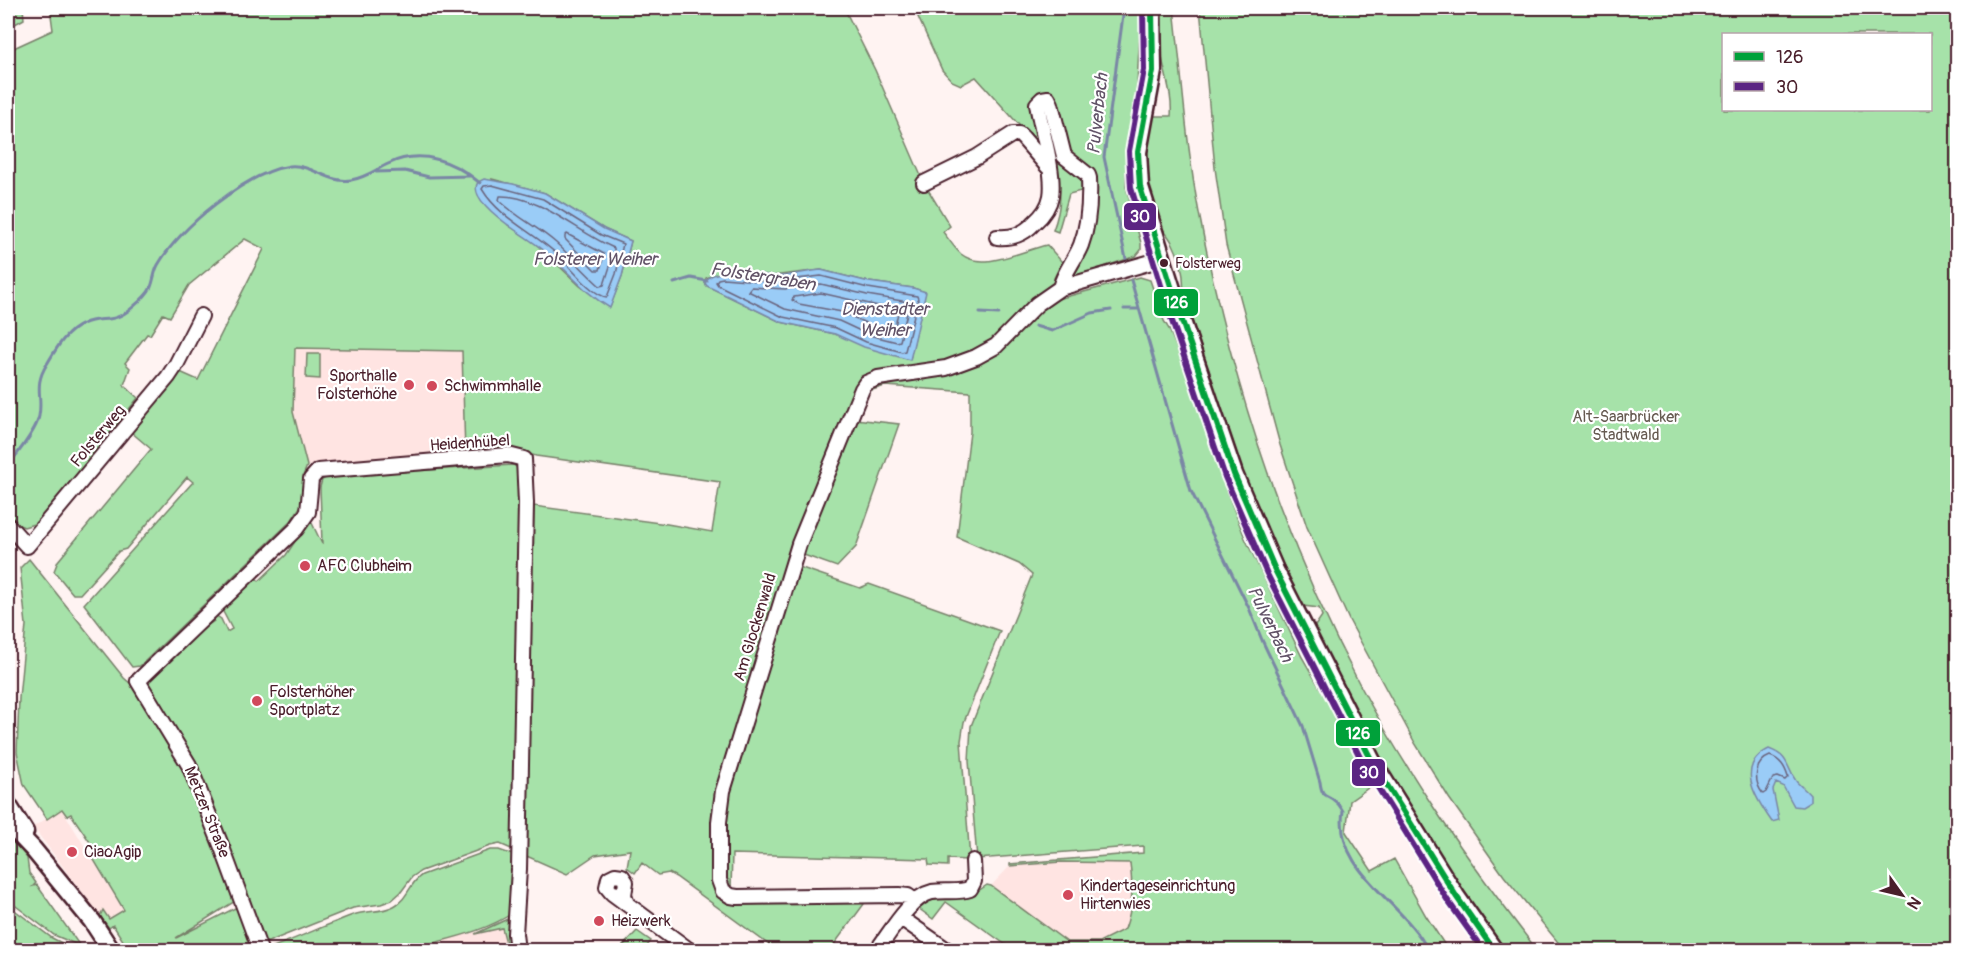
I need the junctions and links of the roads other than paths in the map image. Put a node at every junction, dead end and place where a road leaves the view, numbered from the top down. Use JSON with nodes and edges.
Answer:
{"nodes":[{"id":1,"x":1152,"y":8,"type":"edge"},
{"id":2,"x":1049,"y":168,"type":"junction"},
{"id":3,"x":924,"y":183,"type":"dead end"},
{"id":4,"x":997,"y":237,"type":"dead end"},
{"id":5,"x":1162,"y":259,"type":"junction"},
{"id":6,"x":1060,"y":288,"type":"junction"},
{"id":7,"x":201,"y":316,"type":"dead end"},
{"id":8,"x":8,"y":525,"type":"edge"},
{"id":9,"x":138,"y":681,"type":"joint"},
{"id":10,"x":8,"y":805,"type":"edge"},
{"id":11,"x":8,"y":823,"type":"edge"},
{"id":12,"x":33,"y":849,"type":"junction"},
{"id":13,"x":973,"y":861,"type":"dead end"},
{"id":14,"x":621,"y":896,"type":"dead end"},
{"id":15,"x":915,"y":901,"type":"junction"},
{"id":16,"x":901,"y":918,"type":"junction"},
{"id":17,"x":111,"y":951,"type":"edge"},
{"id":18,"x":260,"y":951,"type":"edge"},
{"id":19,"x":517,"y":951,"type":"edge"},
{"id":20,"x":689,"y":951,"type":"edge"},
{"id":21,"x":877,"y":951,"type":"edge"},
{"id":22,"x":947,"y":951,"type":"edge"},
{"id":23,"x":1494,"y":951,"type":"edge"}],
"edges":[{"from":1,"to":5,"type":"main road"},
{"from":2,"to":3,"type":"street"},
{"from":2,"to":4,"type":"street"},
{"from":2,"to":6,"type":"street"},
{"from":5,"to":6,"type":"street"},
{"from":5,"to":23,"type":"main road"},
{"from":6,"to":15,"type":"street","name":"Am Glockenwald"},
{"from":7,"to":8,"type":"street","name":"Folsterweg"},
{"from":9,"to":18,"type":"street","name":"Metzer Straße"},
{"from":9,"to":19,"type":"street","name":"Heidenhübel"},
{"from":10,"to":12,"type":"main road"},
{"from":11,"to":12,"type":"main road"},
{"from":12,"to":17,"type":"main road"},
{"from":13,"to":15,"type":"street"},
{"from":14,"to":20,"type":"street"},
{"from":15,"to":16,"type":"street"},
{"from":16,"to":21,"type":"street"},
{"from":16,"to":22,"type":"street"}]}
